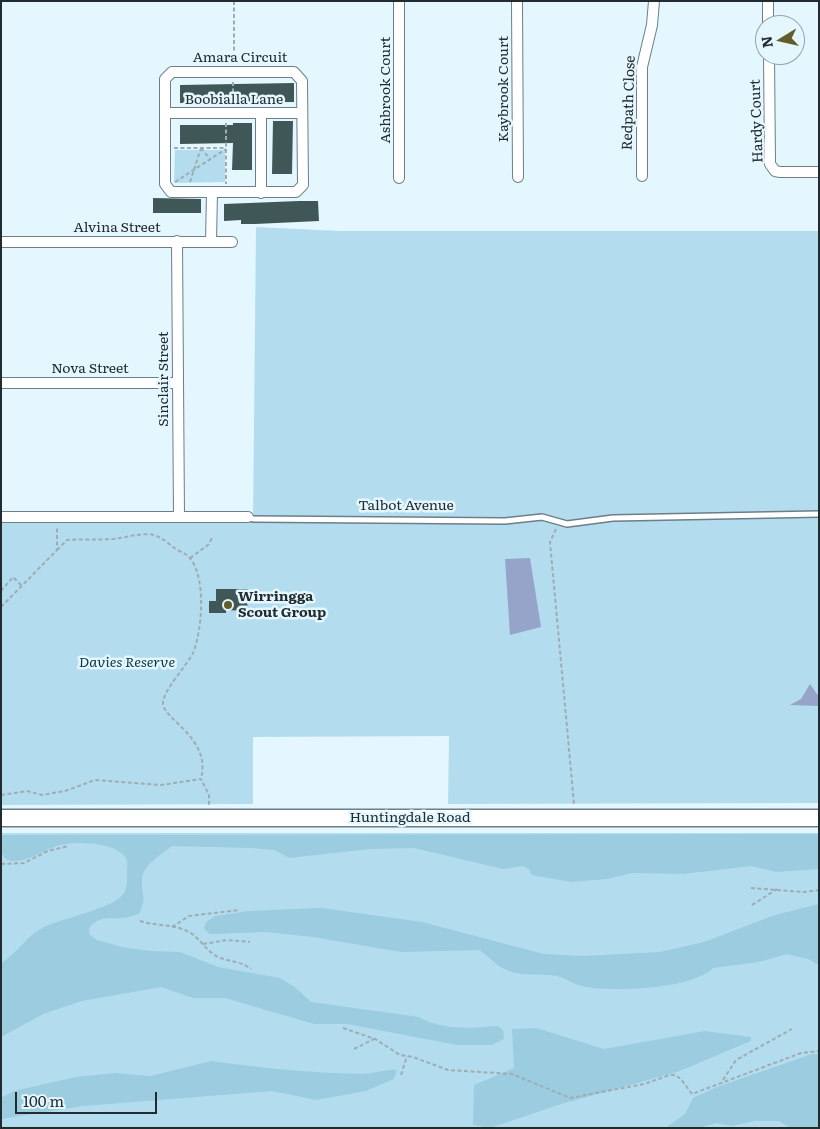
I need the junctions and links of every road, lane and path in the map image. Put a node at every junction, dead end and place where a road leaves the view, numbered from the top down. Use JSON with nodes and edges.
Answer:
{"nodes":[{"id":1,"x":234,"y":1,"type":"edge"},
{"id":2,"x":399,"y":1,"type":"edge"},
{"id":3,"x":517,"y":1,"type":"edge"},
{"id":4,"x":654,"y":1,"type":"edge"},
{"id":5,"x":768,"y":1,"type":"edge"},
{"id":6,"x":768,"y":15,"type":"edge"},
{"id":7,"x":769,"y":65,"type":"edge"},
{"id":8,"x":233,"y":72,"type":"junction"},
{"id":9,"x":230,"y":113,"type":"junction"},
{"id":10,"x":261,"y":113,"type":"junction"},
{"id":11,"x":302,"y":113,"type":"junction"},
{"id":12,"x":165,"y":114,"type":"junction"},
{"id":13,"x":165,"y":148,"type":"junction"},
{"id":14,"x":201,"y":148,"type":"junction"},
{"id":15,"x":226,"y":148,"type":"junction"},
{"id":16,"x":210,"y":159,"type":"junction"},
{"id":17,"x":194,"y":170,"type":"junction"},
{"id":18,"x":819,"y":172,"type":"edge"},
{"id":19,"x":642,"y":176,"type":"dead end"},
{"id":20,"x":518,"y":177,"type":"dead end"},
{"id":21,"x":399,"y":178,"type":"dead end"},
{"id":22,"x":173,"y":183,"type":"dead end"},
{"id":23,"x":189,"y":184,"type":"dead end"},
{"id":24,"x":226,"y":184,"type":"dead end"},
{"id":25,"x":212,"y":192,"type":"junction"},
{"id":26,"x":261,"y":193,"type":"junction"},
{"id":27,"x":1,"y":242,"type":"edge"},
{"id":28,"x":177,"y":242,"type":"junction"},
{"id":29,"x":212,"y":242,"type":"junction"},
{"id":30,"x":232,"y":242,"type":"dead end"},
{"id":31,"x":178,"y":382,"type":"junction"},
{"id":32,"x":1,"y":383,"type":"edge"},
{"id":33,"x":819,"y":514,"type":"edge"},
{"id":34,"x":1,"y":517,"type":"edge"},
{"id":35,"x":58,"y":517,"type":"junction"},
{"id":36,"x":179,"y":517,"type":"junction"},
{"id":37,"x":250,"y":518,"type":"joint"},
{"id":38,"x":559,"y":522,"type":"junction"},
{"id":39,"x":212,"y":538,"type":"dead end"},
{"id":40,"x":58,"y":550,"type":"junction"},
{"id":41,"x":190,"y":558,"type":"junction"},
{"id":42,"x":22,"y":586,"type":"junction"},
{"id":43,"x":1,"y":591,"type":"edge"},
{"id":44,"x":1,"y":607,"type":"edge"},
{"id":45,"x":201,"y":779,"type":"junction"},
{"id":46,"x":1,"y":795,"type":"edge"},
{"id":47,"x":1,"y":818,"type":"edge"},
{"id":48,"x":209,"y":818,"type":"junction"},
{"id":49,"x":576,"y":818,"type":"junction"},
{"id":50,"x":819,"y":818,"type":"edge"},
{"id":51,"x":69,"y":846,"type":"dead end"},
{"id":52,"x":1,"y":864,"type":"edge"},
{"id":53,"x":751,"y":888,"type":"dead end"},
{"id":54,"x":778,"y":889,"type":"junction"},
{"id":55,"x":819,"y":890,"type":"edge"},
{"id":56,"x":752,"y":905,"type":"dead end"},
{"id":57,"x":240,"y":910,"type":"dead end"},
{"id":58,"x":140,"y":921,"type":"dead end"},
{"id":59,"x":172,"y":927,"type":"junction"},
{"id":60,"x":250,"y":942,"type":"dead end"},
{"id":61,"x":203,"y":944,"type":"junction"},
{"id":62,"x":251,"y":970,"type":"dead end"},
{"id":63,"x":343,"y":1028,"type":"dead end"},
{"id":64,"x":792,"y":1029,"type":"dead end"},
{"id":65,"x":375,"y":1039,"type":"junction"},
{"id":66,"x":354,"y":1049,"type":"dead end"},
{"id":67,"x":819,"y":1050,"type":"edge"},
{"id":68,"x":407,"y":1056,"type":"junction"},
{"id":69,"x":401,"y":1075,"type":"dead end"},
{"id":70,"x":723,"y":1082,"type":"junction"}],
"edges":[{"from":1,"to":8,"type":"path"},
{"from":2,"to":21,"type":"street","name":"Ashbrook Court"},
{"from":3,"to":20,"type":"street","name":"Kaybrook Court"},
{"from":4,"to":19,"type":"street","name":"Redpath Close"},
{"from":5,"to":6,"type":"street"},
{"from":7,"to":18,"type":"street","name":"Hardy Court"},
{"from":8,"to":9,"type":"path"},
{"from":8,"to":11,"type":"street","name":"Amara Circuit"},
{"from":8,"to":12,"type":"street","name":"Amara Circuit"},
{"from":9,"to":10,"type":"street","name":"Boobialla Lane"},
{"from":9,"to":12,"type":"street","name":"Boobialla Lane"},
{"from":9,"to":15,"type":"path"},
{"from":10,"to":11,"type":"street","name":"Boobialla Lane"},
{"from":10,"to":26,"type":"street"},
{"from":11,"to":26,"type":"street","name":"Amara Circuit"},
{"from":12,"to":13,"type":"street","name":"Amara Circuit"},
{"from":13,"to":14,"type":"path"},
{"from":13,"to":25,"type":"street","name":"Amara Circuit"},
{"from":14,"to":15,"type":"path"},
{"from":14,"to":16,"type":"path"},
{"from":14,"to":17,"type":"path"},
{"from":15,"to":16,"type":"path"},
{"from":15,"to":24,"type":"path"},
{"from":16,"to":17,"type":"path"},
{"from":17,"to":22,"type":"path"},
{"from":17,"to":23,"type":"path"},
{"from":25,"to":26,"type":"street","name":"Amara Circuit"},
{"from":25,"to":29,"type":"street"},
{"from":27,"to":28,"type":"street","name":"Alvina Street"},
{"from":28,"to":29,"type":"street","name":"Alvina Street"},
{"from":28,"to":31,"type":"street","name":"Sinclair Street"},
{"from":29,"to":30,"type":"street","name":"Alvina Street"},
{"from":31,"to":32,"type":"street","name":"Nova Street"},
{"from":31,"to":36,"type":"street","name":"Sinclair Street"},
{"from":33,"to":38,"type":"lane","name":"Talbot Avenue"},
{"from":34,"to":35,"type":"street","name":"Talbot Avenue"},
{"from":35,"to":36,"type":"street","name":"Talbot Avenue"},
{"from":35,"to":40,"type":"path"},
{"from":36,"to":37,"type":"street","name":"Talbot Avenue"},
{"from":37,"to":38,"type":"lane","name":"Talbot Avenue"},
{"from":38,"to":49,"type":"path"},
{"from":39,"to":41,"type":"path"},
{"from":40,"to":41,"type":"path"},
{"from":40,"to":42,"type":"path"},
{"from":41,"to":45,"type":"path"},
{"from":42,"to":43,"type":"path"},
{"from":42,"to":44,"type":"path"},
{"from":45,"to":46,"type":"path"},
{"from":45,"to":48,"type":"path"},
{"from":47,"to":48,"type":"main road","name":"Huntingdale Road"},
{"from":48,"to":49,"type":"main road","name":"Huntingdale Road"},
{"from":49,"to":50,"type":"main road","name":"Huntingdale Road"},
{"from":51,"to":52,"type":"path"},
{"from":53,"to":54,"type":"path"},
{"from":54,"to":55,"type":"path"},
{"from":54,"to":56,"type":"path"},
{"from":57,"to":59,"type":"path"},
{"from":58,"to":59,"type":"path"},
{"from":59,"to":61,"type":"path"},
{"from":60,"to":61,"type":"path"},
{"from":61,"to":62,"type":"path"},
{"from":63,"to":65,"type":"path"},
{"from":64,"to":70,"type":"path"},
{"from":65,"to":66,"type":"path"},
{"from":65,"to":68,"type":"path"},
{"from":67,"to":70,"type":"path"},
{"from":68,"to":69,"type":"path"},
{"from":68,"to":70,"type":"path"}]}
